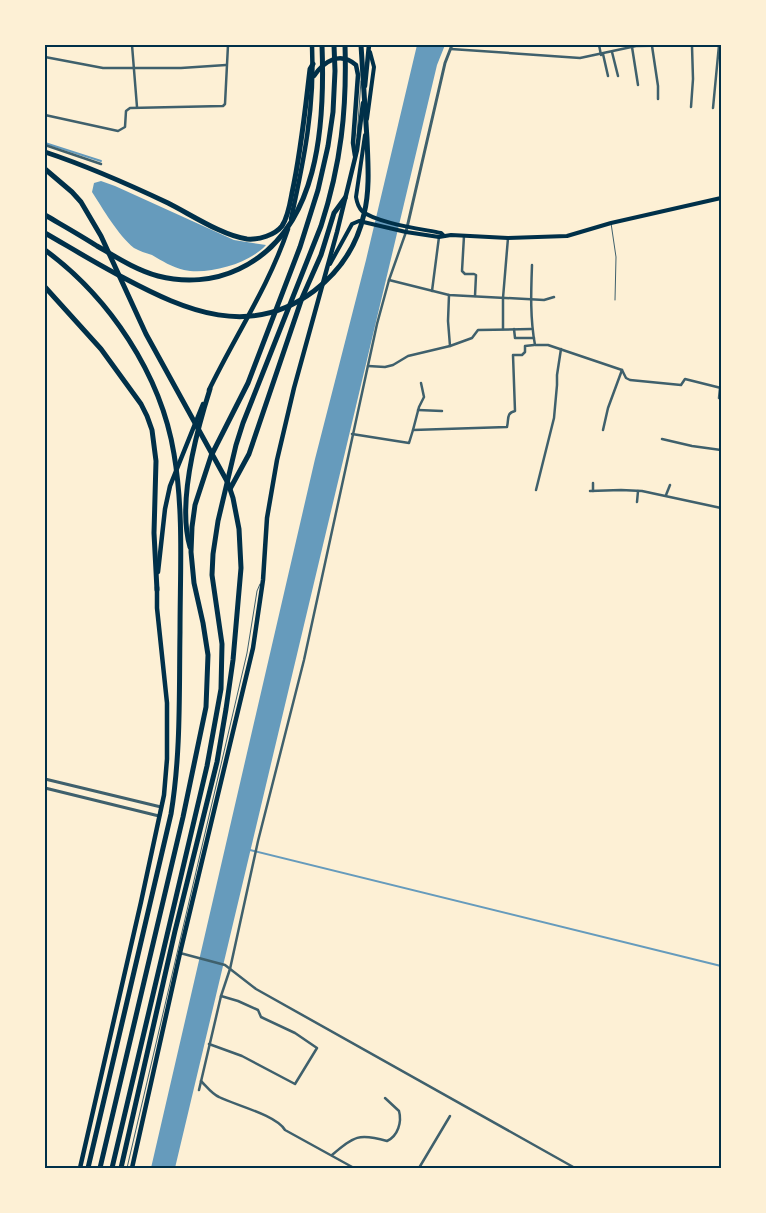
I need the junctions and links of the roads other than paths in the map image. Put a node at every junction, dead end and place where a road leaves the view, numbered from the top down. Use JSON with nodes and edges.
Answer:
{"nodes":[{"id":1,"x":132,"y":45,"type":"edge"},
{"id":2,"x":228,"y":45,"type":"edge"},
{"id":3,"x":312,"y":45,"type":"edge"},
{"id":4,"x":322,"y":45,"type":"edge"},
{"id":5,"x":334,"y":45,"type":"edge"},
{"id":6,"x":345,"y":45,"type":"edge"},
{"id":7,"x":362,"y":45,"type":"edge"},
{"id":8,"x":369,"y":45,"type":"edge"},
{"id":9,"x":599,"y":45,"type":"edge"},
{"id":10,"x":657,"y":45,"type":"edge"},
{"id":11,"x":701,"y":45,"type":"edge"},
{"id":12,"x":719,"y":45,"type":"edge"},
{"id":13,"x":652,"y":46,"type":"edge"},
{"id":14,"x":692,"y":46,"type":"edge"},
{"id":15,"x":452,"y":47,"type":"edge"},
{"id":16,"x":622,"y":47,"type":"edge"},
{"id":17,"x":632,"y":47,"type":"junction"},
{"id":18,"x":370,"y":52,"type":"junction"},
{"id":19,"x":612,"y":52,"type":"junction"},
{"id":20,"x":602,"y":55,"type":"junction"},
{"id":21,"x":45,"y":57,"type":"edge"},
{"id":22,"x":226,"y":64,"type":"junction"},
{"id":23,"x":313,"y":64,"type":"junction"},
{"id":24,"x":133,"y":67,"type":"junction"},
{"id":25,"x":719,"y":69,"type":"edge"},
{"id":26,"x":608,"y":76,"type":"dead end"},
{"id":27,"x":618,"y":76,"type":"dead end"},
{"id":28,"x":313,"y":77,"type":"junction"},
{"id":29,"x":638,"y":85,"type":"dead end"},
{"id":30,"x":658,"y":99,"type":"dead end"},
{"id":31,"x":136,"y":107,"type":"junction"},
{"id":32,"x":691,"y":107,"type":"dead end"},
{"id":33,"x":713,"y":108,"type":"dead end"},
{"id":34,"x":45,"y":115,"type":"edge"},
{"id":35,"x":45,"y":145,"type":"edge"},
{"id":36,"x":354,"y":149,"type":"junction"},
{"id":37,"x":45,"y":152,"type":"edge"},
{"id":38,"x":355,"y":156,"type":"junction"},
{"id":39,"x":101,"y":164,"type":"dead end"},
{"id":40,"x":45,"y":169,"type":"edge"},
{"id":41,"x":345,"y":198,"type":"junction"},
{"id":42,"x":721,"y":198,"type":"edge"},
{"id":43,"x":45,"y":215,"type":"edge"},
{"id":44,"x":611,"y":223,"type":"junction"},
{"id":45,"x":406,"y":225,"type":"junction"},
{"id":46,"x":404,"y":232,"type":"junction"},
{"id":47,"x":45,"y":233,"type":"edge"},
{"id":48,"x":442,"y":236,"type":"junction"},
{"id":49,"x":464,"y":236,"type":"junction"},
{"id":50,"x":508,"y":238,"type":"junction"},
{"id":51,"x":45,"y":250,"type":"edge"},
{"id":52,"x":330,"y":264,"type":"junction"},
{"id":53,"x":532,"y":265,"type":"dead end"},
{"id":54,"x":389,"y":280,"type":"junction"},
{"id":55,"x":45,"y":287,"type":"edge"},
{"id":56,"x":432,"y":291,"type":"junction"},
{"id":57,"x":449,"y":295,"type":"junction"},
{"id":58,"x":475,"y":296,"type":"junction"},
{"id":59,"x":554,"y":297,"type":"dead end"},
{"id":60,"x":503,"y":298,"type":"junction"},
{"id":61,"x":530,"y":300,"type":"junction"},
{"id":62,"x":615,"y":300,"type":"dead end"},
{"id":63,"x":503,"y":329,"type":"junction"},
{"id":64,"x":514,"y":329,"type":"junction"},
{"id":65,"x":532,"y":329,"type":"junction"},
{"id":66,"x":534,"y":338,"type":"junction"},
{"id":67,"x":535,"y":345,"type":"junction"},
{"id":68,"x":450,"y":346,"type":"junction"},
{"id":69,"x":561,"y":349,"type":"junction"},
{"id":70,"x":368,"y":366,"type":"junction"},
{"id":71,"x":622,"y":370,"type":"junction"},
{"id":72,"x":421,"y":383,"type":"dead end"},
{"id":73,"x":720,"y":388,"type":"edge"},
{"id":74,"x":210,"y":389,"type":"junction"},
{"id":75,"x":719,"y":398,"type":"dead end"},
{"id":76,"x":418,"y":410,"type":"junction"},
{"id":77,"x":442,"y":412,"type":"dead end"},
{"id":78,"x":413,"y":430,"type":"junction"},
{"id":79,"x":603,"y":430,"type":"dead end"},
{"id":80,"x":352,"y":434,"type":"junction"},
{"id":81,"x":662,"y":439,"type":"dead end"},
{"id":82,"x":721,"y":450,"type":"edge"},
{"id":83,"x":593,"y":483,"type":"dead end"},
{"id":84,"x":670,"y":485,"type":"dead end"},
{"id":85,"x":536,"y":490,"type":"dead end"},
{"id":86,"x":638,"y":491,"type":"junction"},
{"id":87,"x":666,"y":495,"type":"junction"},
{"id":88,"x":223,"y":502,"type":"junction"},
{"id":89,"x":637,"y":502,"type":"dead end"},
{"id":90,"x":721,"y":508,"type":"edge"},
{"id":91,"x":191,"y":552,"type":"junction"},
{"id":92,"x":263,"y":580,"type":"junction"},
{"id":93,"x":157,"y":590,"type":"junction"},
{"id":94,"x":45,"y":779,"type":"edge"},
{"id":95,"x":45,"y":788,"type":"edge"},
{"id":96,"x":104,"y":793,"type":"junction"},
{"id":97,"x":102,"y":802,"type":"junction"},
{"id":98,"x":161,"y":807,"type":"junction"},
{"id":99,"x":159,"y":816,"type":"junction"},
{"id":100,"x":180,"y":953,"type":"junction"},
{"id":101,"x":230,"y":968,"type":"junction"},
{"id":102,"x":221,"y":996,"type":"junction"},
{"id":103,"x":209,"y":1044,"type":"junction"},
{"id":104,"x":201,"y":1081,"type":"junction"},
{"id":105,"x":199,"y":1090,"type":"dead end"},
{"id":106,"x":385,"y":1098,"type":"dead end"},
{"id":107,"x":450,"y":1116,"type":"dead end"},
{"id":108,"x":332,"y":1155,"type":"junction"},
{"id":109,"x":80,"y":1168,"type":"edge"},
{"id":110,"x":88,"y":1168,"type":"edge"},
{"id":111,"x":100,"y":1168,"type":"edge"},
{"id":112,"x":112,"y":1168,"type":"edge"},
{"id":113,"x":121,"y":1168,"type":"edge"},
{"id":114,"x":127,"y":1168,"type":"edge"},
{"id":115,"x":132,"y":1168,"type":"edge"},
{"id":116,"x":354,"y":1168,"type":"edge"},
{"id":117,"x":419,"y":1168,"type":"edge"},
{"id":118,"x":575,"y":1168,"type":"edge"}],
"edges":[{"from":1,"to":24,"type":"street"},
{"from":2,"to":22,"type":"street"},
{"from":3,"to":23,"type":"highway"},
{"from":4,"to":43,"type":"highway"},
{"from":5,"to":91,"type":"highway"},
{"from":6,"to":88,"type":"highway"},
{"from":7,"to":36,"type":"lane"},
{"from":7,"to":47,"type":"highway"},
{"from":8,"to":18,"type":"highway"},
{"from":9,"to":20,"type":"street"},
{"from":10,"to":13,"type":"street"},
{"from":10,"to":14,"type":"street"},
{"from":11,"to":14,"type":"street"},
{"from":12,"to":25,"type":"street"},
{"from":13,"to":17,"type":"street"},
{"from":13,"to":30,"type":"street"},
{"from":14,"to":32,"type":"street"},
{"from":15,"to":20,"type":"street"},
{"from":15,"to":45,"type":"street"},
{"from":16,"to":17,"type":"street"},
{"from":16,"to":19,"type":"street"},
{"from":17,"to":29,"type":"street"},
{"from":18,"to":38,"type":"highway"},
{"from":18,"to":45,"type":"main road"},
{"from":19,"to":20,"type":"street"},
{"from":19,"to":27,"type":"street"},
{"from":20,"to":26,"type":"street"},
{"from":21,"to":24,"type":"street"},
{"from":22,"to":24,"type":"street"},
{"from":22,"to":31,"type":"street"},
{"from":23,"to":28,"type":"highway"},
{"from":23,"to":37,"type":"highway"},
{"from":24,"to":31,"type":"street"},
{"from":25,"to":33,"type":"street"},
{"from":28,"to":36,"type":"highway"},
{"from":28,"to":74,"type":"highway"},
{"from":31,"to":34,"type":"street"},
{"from":35,"to":39,"type":"street"},
{"from":36,"to":38,"type":"highway"},
{"from":38,"to":41,"type":"highway"},
{"from":40,"to":113,"type":"highway"},
{"from":41,"to":52,"type":"highway"},
{"from":41,"to":88,"type":"highway"},
{"from":42,"to":44,"type":"main road"},
{"from":44,"to":50,"type":"main road"},
{"from":44,"to":62,"type":"lane"},
{"from":45,"to":46,"type":"street"},
{"from":45,"to":48,"type":"main road"},
{"from":46,"to":48,"type":"main road"},
{"from":46,"to":52,"type":"main road"},
{"from":46,"to":54,"type":"street"},
{"from":48,"to":49,"type":"main road"},
{"from":48,"to":56,"type":"street"},
{"from":49,"to":50,"type":"main road"},
{"from":49,"to":58,"type":"street"},
{"from":50,"to":60,"type":"street"},
{"from":51,"to":110,"type":"highway"},
{"from":52,"to":92,"type":"highway"},
{"from":53,"to":61,"type":"street"},
{"from":54,"to":56,"type":"street"},
{"from":54,"to":70,"type":"street"},
{"from":55,"to":93,"type":"highway"},
{"from":56,"to":57,"type":"street"},
{"from":57,"to":58,"type":"street"},
{"from":57,"to":68,"type":"street"},
{"from":58,"to":60,"type":"street"},
{"from":59,"to":61,"type":"street"},
{"from":60,"to":61,"type":"street"},
{"from":60,"to":63,"type":"street"},
{"from":61,"to":65,"type":"street"},
{"from":63,"to":64,"type":"street"},
{"from":63,"to":68,"type":"street"},
{"from":64,"to":65,"type":"street"},
{"from":64,"to":66,"type":"street"},
{"from":65,"to":66,"type":"street"},
{"from":66,"to":67,"type":"street"},
{"from":67,"to":69,"type":"street"},
{"from":67,"to":78,"type":"street"},
{"from":68,"to":70,"type":"street"},
{"from":69,"to":71,"type":"street"},
{"from":69,"to":85,"type":"street"},
{"from":70,"to":80,"type":"street"},
{"from":71,"to":73,"type":"street"},
{"from":71,"to":79,"type":"street"},
{"from":72,"to":76,"type":"street"},
{"from":73,"to":75,"type":"street"},
{"from":74,"to":91,"type":"highway"},
{"from":74,"to":93,"type":"highway"},
{"from":76,"to":77,"type":"street"},
{"from":76,"to":78,"type":"street"},
{"from":78,"to":80,"type":"street"},
{"from":80,"to":101,"type":"street"},
{"from":81,"to":82,"type":"street"},
{"from":83,"to":86,"type":"street"},
{"from":84,"to":87,"type":"street"},
{"from":86,"to":87,"type":"street"},
{"from":86,"to":89,"type":"street"},
{"from":87,"to":90,"type":"street"},
{"from":88,"to":112,"type":"highway"},
{"from":91,"to":111,"type":"highway"},
{"from":92,"to":100,"type":"highway"},
{"from":92,"to":114,"type":"lane"},
{"from":93,"to":98,"type":"highway"},
{"from":94,"to":96,"type":"street"},
{"from":95,"to":97,"type":"street"},
{"from":96,"to":97,"type":"street"},
{"from":96,"to":98,"type":"street"},
{"from":97,"to":99,"type":"street"},
{"from":98,"to":99,"type":"highway"},
{"from":99,"to":109,"type":"highway"},
{"from":100,"to":101,"type":"street"},
{"from":100,"to":115,"type":"highway"},
{"from":101,"to":102,"type":"street"},
{"from":101,"to":118,"type":"street"},
{"from":102,"to":103,"type":"street"},
{"from":102,"to":103,"type":"street"},
{"from":103,"to":104,"type":"street"},
{"from":104,"to":105,"type":"street"},
{"from":104,"to":108,"type":"street"},
{"from":106,"to":108,"type":"street"},
{"from":107,"to":117,"type":"street"},
{"from":108,"to":116,"type":"street"}]}
